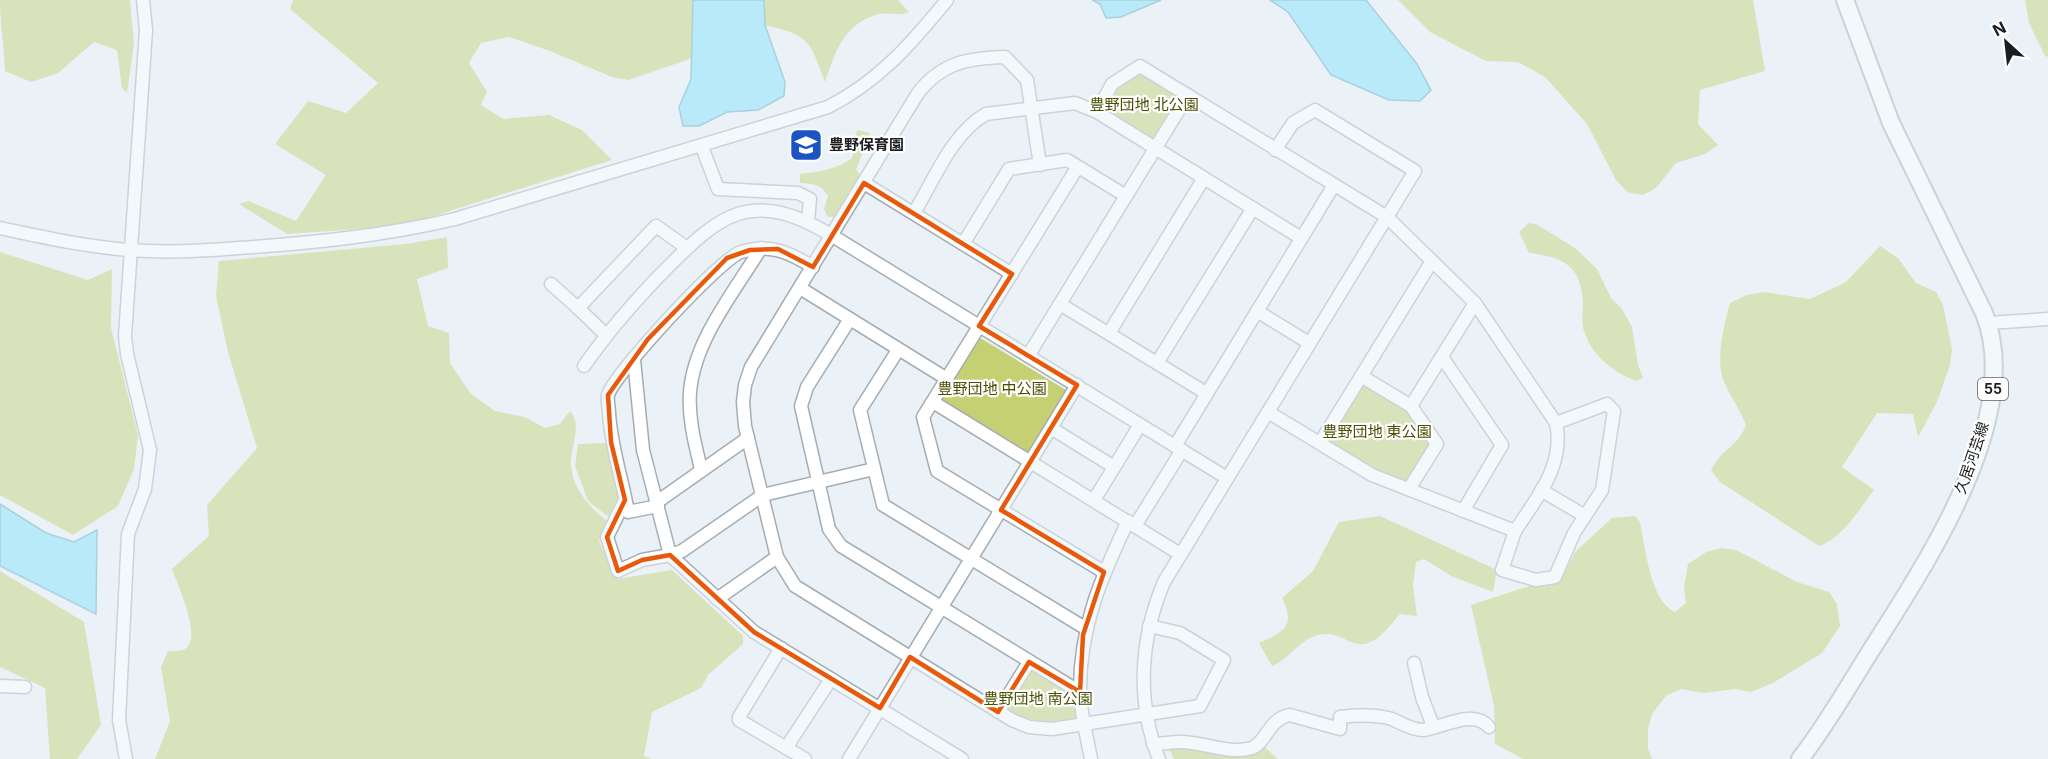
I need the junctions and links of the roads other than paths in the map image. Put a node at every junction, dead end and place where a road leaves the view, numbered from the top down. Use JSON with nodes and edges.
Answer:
{"nodes":[{"id":1,"x":143,"y":0,"type":"edge"},
{"id":2,"x":947,"y":0,"type":"edge"},
{"id":3,"x":1845,"y":0,"type":"edge"},
{"id":4,"x":1188,"y":95,"type":"junction"},
{"id":5,"x":1031,"y":108,"type":"junction"},
{"id":6,"x":1097,"y":112,"type":"junction"},
{"id":7,"x":702,"y":147,"type":"junction"},
{"id":8,"x":1155,"y":148,"type":"junction"},
{"id":9,"x":1275,"y":150,"type":"junction"},
{"id":10,"x":1040,"y":165,"type":"junction"},
{"id":11,"x":1077,"y":168,"type":"junction"},
{"id":12,"x":1204,"y":178,"type":"junction"},
{"id":13,"x":864,"y":183,"type":"junction"},
{"id":14,"x":1334,"y":185,"type":"junction"},
{"id":15,"x":1126,"y":196,"type":"junction"},
{"id":16,"x":1253,"y":208,"type":"junction"},
{"id":17,"x":914,"y":213,"type":"junction"},
{"id":18,"x":1387,"y":217,"type":"junction"},
{"id":19,"x":808,"y":221,"type":"junction"},
{"id":20,"x":0,"y":228,"type":"edge"},
{"id":21,"x":831,"y":235,"type":"junction"},
{"id":22,"x":1301,"y":238,"type":"junction"},
{"id":23,"x":963,"y":244,"type":"junction"},
{"id":24,"x":687,"y":248,"type":"junction"},
{"id":25,"x":761,"y":248,"type":"junction"},
{"id":26,"x":130,"y":250,"type":"junction"},
{"id":27,"x":1432,"y":261,"type":"junction"},
{"id":28,"x":813,"y":267,"type":"junction"},
{"id":29,"x":1012,"y":274,"type":"junction"},
{"id":30,"x":551,"y":284,"type":"dead end"},
{"id":31,"x":800,"y":288,"type":"junction"},
{"id":32,"x":1475,"y":303,"type":"junction"},
{"id":33,"x":1060,"y":304,"type":"junction"},
{"id":34,"x":578,"y":308,"type":"junction"},
{"id":35,"x":1257,"y":311,"type":"junction"},
{"id":36,"x":2048,"y":318,"type":"edge"},
{"id":37,"x":850,"y":319,"type":"junction"},
{"id":38,"x":1988,"y":323,"type":"junction"},
{"id":39,"x":979,"y":326,"type":"junction"},
{"id":40,"x":1108,"y":333,"type":"junction"},
{"id":41,"x":606,"y":335,"type":"junction"},
{"id":42,"x":1309,"y":343,"type":"junction"},
{"id":43,"x":898,"y":350,"type":"junction"},
{"id":44,"x":1028,"y":356,"type":"junction"},
{"id":45,"x":1442,"y":357,"type":"junction"},
{"id":46,"x":634,"y":360,"type":"junction"},
{"id":47,"x":1157,"y":363,"type":"junction"},
{"id":48,"x":584,"y":366,"type":"dead end"},
{"id":49,"x":1361,"y":376,"type":"junction"},
{"id":50,"x":946,"y":379,"type":"junction"},
{"id":51,"x":1077,"y":385,"type":"junction"},
{"id":52,"x":1206,"y":393,"type":"junction"},
{"id":53,"x":933,"y":402,"type":"junction"},
{"id":54,"x":1411,"y":406,"type":"junction"},
{"id":55,"x":1268,"y":412,"type":"junction"},
{"id":56,"x":1556,"y":423,"type":"junction"},
{"id":57,"x":1140,"y":424,"type":"junction"},
{"id":58,"x":1051,"y":428,"type":"junction"},
{"id":59,"x":748,"y":438,"type":"junction"},
{"id":60,"x":1320,"y":443,"type":"junction"},
{"id":61,"x":1179,"y":448,"type":"junction"},
{"id":62,"x":1031,"y":461,"type":"junction"},
{"id":63,"x":1114,"y":467,"type":"junction"},
{"id":64,"x":874,"y":469,"type":"junction"},
{"id":65,"x":702,"y":470,"type":"junction"},
{"id":66,"x":1227,"y":478,"type":"junction"},
{"id":67,"x":819,"y":482,"type":"junction"},
{"id":68,"x":1409,"y":489,"type":"junction"},
{"id":69,"x":1541,"y":490,"type":"junction"},
{"id":70,"x":763,"y":495,"type":"junction"},
{"id":71,"x":626,"y":500,"type":"junction"},
{"id":72,"x":1094,"y":500,"type":"junction"},
{"id":73,"x":657,"y":504,"type":"junction"},
{"id":74,"x":1001,"y":510,"type":"junction"},
{"id":75,"x":1463,"y":511,"type":"junction"},
{"id":76,"x":1586,"y":516,"type":"junction"},
{"id":77,"x":1131,"y":524,"type":"junction"},
{"id":78,"x":1515,"y":531,"type":"junction"},
{"id":79,"x":1180,"y":554,"type":"junction"},
{"id":80,"x":670,"y":555,"type":"junction"},
{"id":81,"x":777,"y":557,"type":"junction"},
{"id":82,"x":971,"y":560,"type":"junction"},
{"id":83,"x":1104,"y":572,"type":"junction"},
{"id":84,"x":717,"y":599,"type":"junction"},
{"id":85,"x":941,"y":608,"type":"junction"},
{"id":86,"x":1149,"y":626,"type":"junction"},
{"id":87,"x":1085,"y":628,"type":"junction"},
{"id":88,"x":781,"y":648,"type":"junction"},
{"id":89,"x":910,"y":657,"type":"junction"},
{"id":90,"x":1029,"y":662,"type":"junction"},
{"id":91,"x":1414,"y":663,"type":"dead end"},
{"id":92,"x":831,"y":679,"type":"junction"},
{"id":93,"x":0,"y":686,"type":"edge"},
{"id":94,"x":25,"y":687,"type":"dead end"},
{"id":95,"x":1080,"y":692,"type":"junction"},
{"id":96,"x":880,"y":708,"type":"junction"},
{"id":97,"x":998,"y":712,"type":"junction"},
{"id":98,"x":1147,"y":714,"type":"junction"},
{"id":99,"x":1086,"y":724,"type":"junction"},
{"id":100,"x":1433,"y":726,"type":"junction"},
{"id":101,"x":1489,"y":727,"type":"dead end"},
{"id":102,"x":1153,"y":744,"type":"junction"},
{"id":103,"x":786,"y":748,"type":"junction"},
{"id":104,"x":851,"y":758,"type":"edge"},
{"id":105,"x":126,"y":759,"type":"edge"},
{"id":106,"x":805,"y":759,"type":"edge"},
{"id":107,"x":962,"y":759,"type":"edge"},
{"id":108,"x":1091,"y":759,"type":"edge"},
{"id":109,"x":1159,"y":759,"type":"edge"},
{"id":110,"x":1800,"y":759,"type":"edge"}],
"edges":[{"from":1,"to":26,"type":"street"},
{"from":2,"to":7,"type":"street"},
{"from":3,"to":38,"type":"main road","name":"久居河芸線","number":"55"},
{"from":4,"to":6,"type":"street"},
{"from":4,"to":8,"type":"street"},
{"from":4,"to":9,"type":"street"},
{"from":5,"to":6,"type":"street"},
{"from":5,"to":10,"type":"street"},
{"from":5,"to":13,"type":"street"},
{"from":5,"to":17,"type":"street"},
{"from":6,"to":8,"type":"street"},
{"from":7,"to":19,"type":"street"},
{"from":7,"to":26,"type":"street"},
{"from":8,"to":12,"type":"street"},
{"from":8,"to":15,"type":"street"},
{"from":9,"to":14,"type":"street"},
{"from":9,"to":18,"type":"street"},
{"from":10,"to":11,"type":"street"},
{"from":10,"to":23,"type":"street"},
{"from":11,"to":15,"type":"street"},
{"from":11,"to":29,"type":"street"},
{"from":12,"to":16,"type":"street"},
{"from":12,"to":40,"type":"street"},
{"from":13,"to":17,"type":"street"},
{"from":13,"to":21,"type":"street"},
{"from":14,"to":18,"type":"street"},
{"from":14,"to":22,"type":"street"},
{"from":15,"to":33,"type":"street"},
{"from":16,"to":22,"type":"street"},
{"from":16,"to":47,"type":"street"},
{"from":17,"to":23,"type":"street"},
{"from":18,"to":27,"type":"street"},
{"from":18,"to":42,"type":"street"},
{"from":19,"to":21,"type":"street"},
{"from":19,"to":24,"type":"street"},
{"from":20,"to":26,"type":"street"},
{"from":21,"to":28,"type":"street"},
{"from":21,"to":39,"type":"street"},
{"from":22,"to":35,"type":"street"},
{"from":23,"to":29,"type":"street"},
{"from":24,"to":34,"type":"street"},
{"from":24,"to":41,"type":"street"},
{"from":25,"to":28,"type":"street"},
{"from":25,"to":46,"type":"street"},
{"from":25,"to":65,"type":"street"},
{"from":26,"to":105,"type":"street"},
{"from":27,"to":32,"type":"street"},
{"from":27,"to":49,"type":"street"},
{"from":28,"to":31,"type":"street"},
{"from":29,"to":39,"type":"street"},
{"from":30,"to":34,"type":"street"},
{"from":31,"to":37,"type":"street"},
{"from":31,"to":59,"type":"street"},
{"from":32,"to":45,"type":"street"},
{"from":32,"to":56,"type":"street"},
{"from":33,"to":40,"type":"street"},
{"from":33,"to":44,"type":"street"},
{"from":34,"to":41,"type":"street"},
{"from":35,"to":42,"type":"street"},
{"from":35,"to":52,"type":"street"},
{"from":36,"to":38,"type":"street"},
{"from":37,"to":43,"type":"street"},
{"from":37,"to":67,"type":"street"},
{"from":38,"to":110,"type":"main road","name":"久居河芸線","number":"55"},
{"from":39,"to":44,"type":"street"},
{"from":39,"to":50,"type":"street"},
{"from":40,"to":47,"type":"street"},
{"from":41,"to":48,"type":"street"},
{"from":42,"to":55,"type":"street"},
{"from":43,"to":50,"type":"street"},
{"from":43,"to":64,"type":"street"},
{"from":44,"to":51,"type":"street"},
{"from":45,"to":54,"type":"street"},
{"from":45,"to":75,"type":"street"},
{"from":46,"to":71,"type":"street"},
{"from":46,"to":73,"type":"street"},
{"from":47,"to":52,"type":"street"},
{"from":49,"to":54,"type":"street"},
{"from":49,"to":60,"type":"street"},
{"from":50,"to":53,"type":"street"},
{"from":51,"to":57,"type":"street"},
{"from":51,"to":58,"type":"street"},
{"from":52,"to":61,"type":"street"},
{"from":53,"to":62,"type":"street"},
{"from":53,"to":74,"type":"street"},
{"from":54,"to":68,"type":"street"},
{"from":55,"to":60,"type":"street"},
{"from":55,"to":66,"type":"street"},
{"from":56,"to":69,"type":"street"},
{"from":56,"to":76,"type":"street"},
{"from":57,"to":61,"type":"street"},
{"from":57,"to":63,"type":"street"},
{"from":58,"to":62,"type":"street"},
{"from":58,"to":63,"type":"street"},
{"from":59,"to":65,"type":"street"},
{"from":59,"to":70,"type":"street"},
{"from":60,"to":68,"type":"street"},
{"from":61,"to":66,"type":"street"},
{"from":61,"to":77,"type":"street"},
{"from":62,"to":72,"type":"street"},
{"from":62,"to":74,"type":"street"},
{"from":63,"to":72,"type":"street"},
{"from":64,"to":67,"type":"street"},
{"from":64,"to":82,"type":"street"},
{"from":65,"to":73,"type":"street"},
{"from":66,"to":79,"type":"street"},
{"from":67,"to":70,"type":"street"},
{"from":67,"to":85,"type":"street"},
{"from":68,"to":75,"type":"street"},
{"from":69,"to":76,"type":"street"},
{"from":69,"to":78,"type":"street"},
{"from":70,"to":80,"type":"street"},
{"from":70,"to":81,"type":"street"},
{"from":71,"to":73,"type":"street"},
{"from":71,"to":80,"type":"street"},
{"from":72,"to":77,"type":"street"},
{"from":73,"to":80,"type":"street"},
{"from":74,"to":82,"type":"street"},
{"from":74,"to":83,"type":"street"},
{"from":75,"to":78,"type":"street"},
{"from":76,"to":78,"type":"street"},
{"from":77,"to":79,"type":"street"},
{"from":77,"to":83,"type":"street"},
{"from":79,"to":86,"type":"street"},
{"from":80,"to":84,"type":"street"},
{"from":81,"to":84,"type":"street"},
{"from":81,"to":89,"type":"street"},
{"from":82,"to":85,"type":"street"},
{"from":82,"to":87,"type":"street"},
{"from":83,"to":87,"type":"street"},
{"from":84,"to":88,"type":"street"},
{"from":85,"to":89,"type":"street"},
{"from":85,"to":90,"type":"street"},
{"from":86,"to":98,"type":"street"},
{"from":86,"to":98,"type":"street"},
{"from":87,"to":95,"type":"street"},
{"from":88,"to":92,"type":"street"},
{"from":88,"to":103,"type":"street"},
{"from":89,"to":96,"type":"street"},
{"from":89,"to":97,"type":"street"},
{"from":90,"to":95,"type":"street"},
{"from":90,"to":97,"type":"street"},
{"from":91,"to":100,"type":"street"},
{"from":92,"to":96,"type":"street"},
{"from":92,"to":103,"type":"street"},
{"from":93,"to":94,"type":"street"},
{"from":95,"to":99,"type":"street"},
{"from":96,"to":104,"type":"street"},
{"from":96,"to":107,"type":"street"},
{"from":97,"to":99,"type":"street"},
{"from":98,"to":99,"type":"street"},
{"from":98,"to":102,"type":"street"},
{"from":99,"to":108,"type":"street"},
{"from":100,"to":101,"type":"street"},
{"from":100,"to":102,"type":"street"},
{"from":102,"to":109,"type":"street"},
{"from":103,"to":106,"type":"street"}]}
